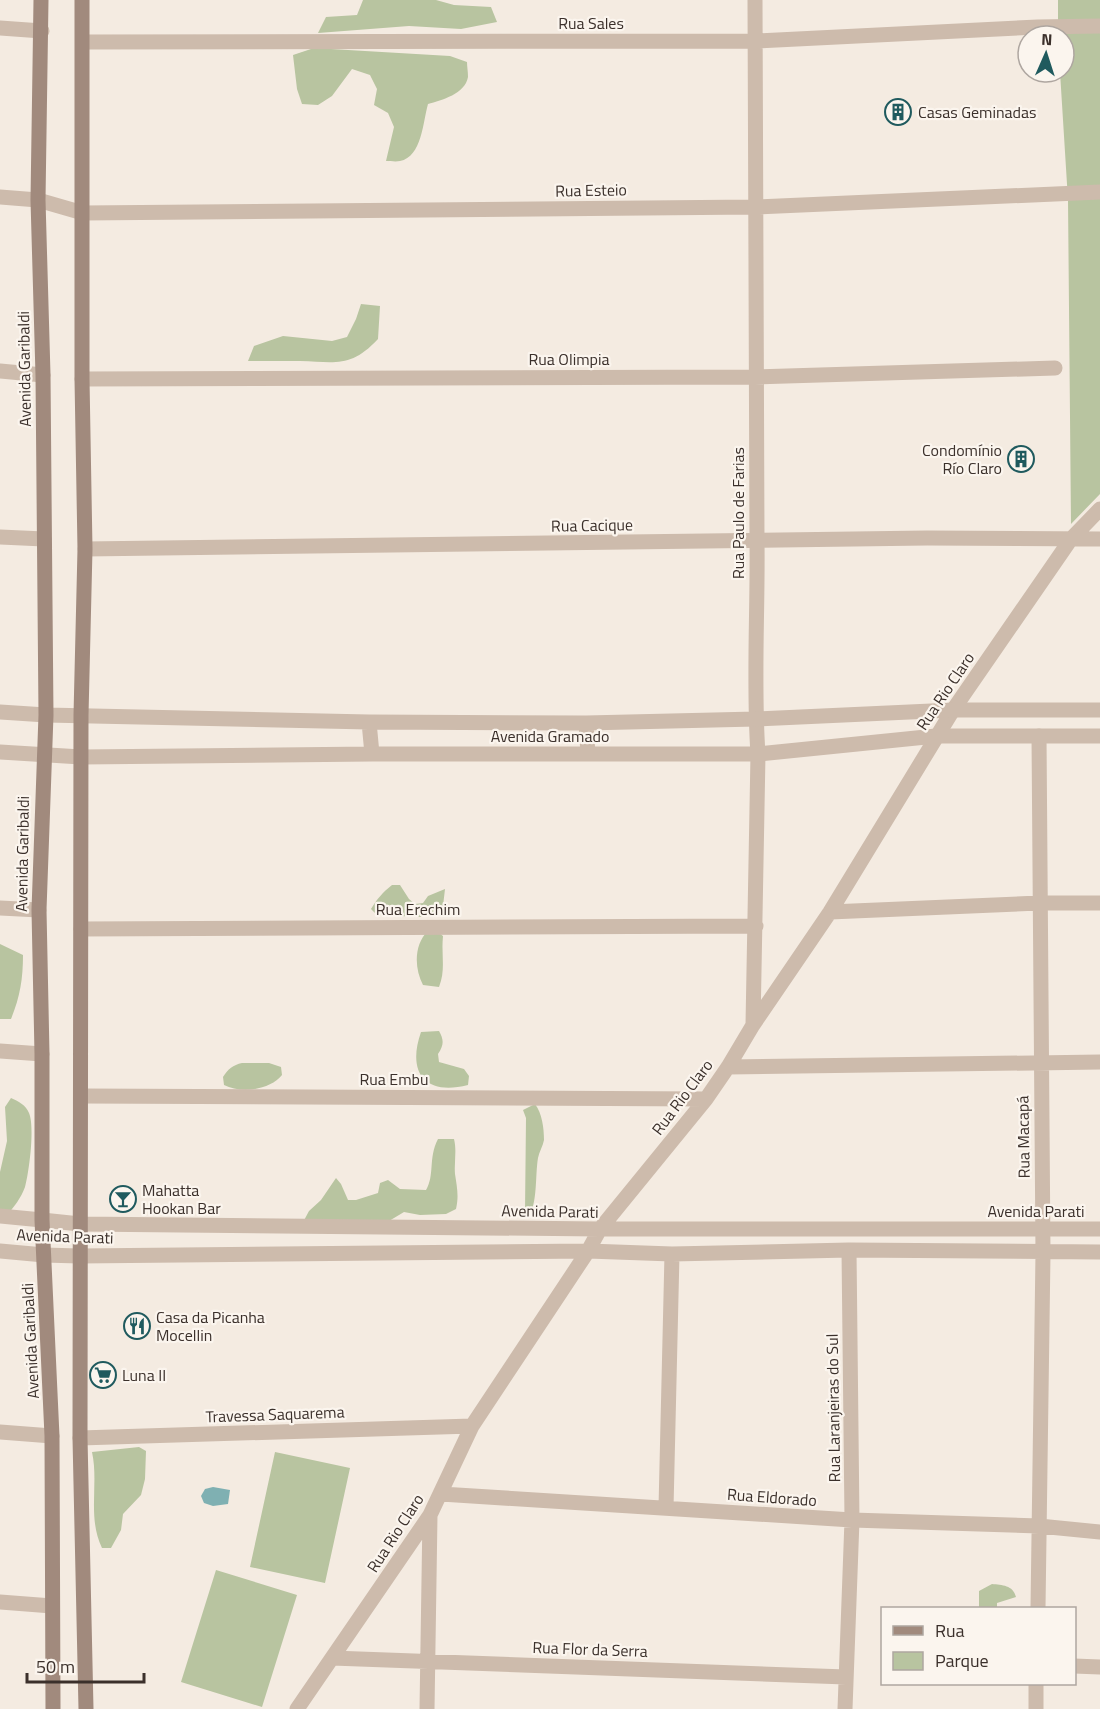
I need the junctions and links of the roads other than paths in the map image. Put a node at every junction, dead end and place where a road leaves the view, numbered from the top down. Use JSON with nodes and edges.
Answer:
{"nodes":[{"id":1,"x":41,"y":0,"type":"edge"},
{"id":2,"x":82,"y":0,"type":"edge"},
{"id":3,"x":755,"y":0,"type":"edge"},
{"id":4,"x":1100,"y":26,"type":"edge"},
{"id":5,"x":0,"y":28,"type":"edge"},
{"id":6,"x":42,"y":32,"type":"junction"},
{"id":7,"x":755,"y":41,"type":"junction"},
{"id":8,"x":83,"y":42,"type":"junction"},
{"id":9,"x":1100,"y":192,"type":"edge"},
{"id":10,"x":0,"y":197,"type":"edge"},
{"id":11,"x":38,"y":200,"type":"junction"},
{"id":12,"x":755,"y":207,"type":"junction"},
{"id":13,"x":83,"y":213,"type":"junction"},
{"id":14,"x":1055,"y":368,"type":"dead end"},
{"id":15,"x":0,"y":371,"type":"edge"},
{"id":16,"x":43,"y":375,"type":"junction"},
{"id":17,"x":755,"y":377,"type":"junction"},
{"id":18,"x":82,"y":379,"type":"junction"},
{"id":19,"x":1100,"y":509,"type":"edge"},
{"id":20,"x":0,"y":537,"type":"edge"},
{"id":21,"x":44,"y":539,"type":"junction"},
{"id":22,"x":1071,"y":539,"type":"junction"},
{"id":23,"x":1100,"y":539,"type":"edge"},
{"id":24,"x":757,"y":542,"type":"junction"},
{"id":25,"x":85,"y":549,"type":"junction"},
{"id":26,"x":953,"y":710,"type":"junction"},
{"id":27,"x":1100,"y":710,"type":"edge"},
{"id":28,"x":0,"y":712,"type":"edge"},
{"id":29,"x":46,"y":715,"type":"junction"},
{"id":30,"x":81,"y":715,"type":"junction"},
{"id":31,"x":756,"y":719,"type":"junction"},
{"id":32,"x":369,"y":722,"type":"junction"},
{"id":33,"x":586,"y":723,"type":"junction"},
{"id":34,"x":936,"y":736,"type":"junction"},
{"id":35,"x":1039,"y":736,"type":"junction"},
{"id":36,"x":1100,"y":736,"type":"edge"},
{"id":37,"x":0,"y":752,"type":"edge"},
{"id":38,"x":372,"y":754,"type":"junction"},
{"id":39,"x":588,"y":754,"type":"junction"},
{"id":40,"x":758,"y":754,"type":"junction"},
{"id":41,"x":43,"y":756,"type":"junction"},
{"id":42,"x":81,"y":758,"type":"junction"},
{"id":43,"x":1039,"y":903,"type":"junction"},
{"id":44,"x":1100,"y":903,"type":"edge"},
{"id":45,"x":0,"y":908,"type":"edge"},
{"id":46,"x":39,"y":910,"type":"junction"},
{"id":47,"x":830,"y":912,"type":"junction"},
{"id":48,"x":756,"y":926,"type":"junction"},
{"id":49,"x":81,"y":929,"type":"junction"},
{"id":50,"x":753,"y":1025,"type":"junction"},
{"id":51,"x":0,"y":1051,"type":"edge"},
{"id":52,"x":42,"y":1054,"type":"junction"},
{"id":53,"x":1040,"y":1062,"type":"junction"},
{"id":54,"x":1100,"y":1062,"type":"edge"},
{"id":55,"x":728,"y":1067,"type":"junction"},
{"id":56,"x":82,"y":1096,"type":"junction"},
{"id":57,"x":706,"y":1099,"type":"junction"},
{"id":58,"x":0,"y":1216,"type":"edge"},
{"id":59,"x":42,"y":1220,"type":"junction"},
{"id":60,"x":80,"y":1224,"type":"junction"},
{"id":61,"x":600,"y":1229,"type":"junction"},
{"id":62,"x":1042,"y":1229,"type":"junction"},
{"id":63,"x":1100,"y":1229,"type":"edge"},
{"id":64,"x":849,"y":1250,"type":"junction"},
{"id":65,"x":0,"y":1251,"type":"edge"},
{"id":66,"x":588,"y":1251,"type":"junction"},
{"id":67,"x":1100,"y":1252,"type":"edge"},
{"id":68,"x":1042,"y":1253,"type":"junction"},
{"id":69,"x":672,"y":1254,"type":"junction"},
{"id":70,"x":44,"y":1255,"type":"junction"},
{"id":71,"x":80,"y":1256,"type":"junction"},
{"id":72,"x":472,"y":1426,"type":"junction"},
{"id":73,"x":0,"y":1432,"type":"edge"},
{"id":74,"x":52,"y":1436,"type":"junction"},
{"id":75,"x":80,"y":1438,"type":"junction"},
{"id":76,"x":441,"y":1494,"type":"junction"},
{"id":77,"x":666,"y":1508,"type":"junction"},
{"id":78,"x":430,"y":1515,"type":"junction"},
{"id":79,"x":852,"y":1520,"type":"junction"},
{"id":80,"x":1039,"y":1526,"type":"junction"},
{"id":81,"x":1100,"y":1532,"type":"edge"},
{"id":82,"x":0,"y":1602,"type":"edge"},
{"id":83,"x":52,"y":1606,"type":"junction"},
{"id":84,"x":1038,"y":1607,"type":"edge"},
{"id":85,"x":332,"y":1658,"type":"junction"},
{"id":86,"x":429,"y":1660,"type":"junction"},
{"id":87,"x":1076,"y":1666,"type":"edge"},
{"id":88,"x":1100,"y":1667,"type":"edge"},
{"id":89,"x":846,"y":1677,"type":"junction"},
{"id":90,"x":1036,"y":1685,"type":"edge"},
{"id":91,"x":53,"y":1709,"type":"edge"},
{"id":92,"x":86,"y":1709,"type":"edge"},
{"id":93,"x":297,"y":1709,"type":"edge"},
{"id":94,"x":427,"y":1709,"type":"edge"},
{"id":95,"x":845,"y":1709,"type":"edge"},
{"id":96,"x":1036,"y":1709,"type":"edge"}],
"edges":[{"from":1,"to":6,"type":"main road","name":"Avenida Garibaldi"},
{"from":2,"to":8,"type":"main road"},
{"from":3,"to":7,"type":"street","name":"Rua Paulo de Farias"},
{"from":4,"to":7,"type":"street","name":"Rua Sales"},
{"from":5,"to":6,"type":"street"},
{"from":6,"to":11,"type":"main road","name":"Avenida Garibaldi"},
{"from":7,"to":8,"type":"street","name":"Rua Sales"},
{"from":7,"to":12,"type":"street","name":"Rua Paulo de Farias"},
{"from":8,"to":13,"type":"main road"},
{"from":9,"to":12,"type":"street","name":"Rua Esteio"},
{"from":10,"to":11,"type":"street","name":"Rua Esteio"},
{"from":11,"to":13,"type":"street","name":"Rua Esteio"},
{"from":11,"to":16,"type":"main road","name":"Avenida Garibaldi"},
{"from":12,"to":13,"type":"street","name":"Rua Esteio"},
{"from":12,"to":17,"type":"street","name":"Rua Paulo de Farias"},
{"from":13,"to":18,"type":"main road"},
{"from":14,"to":17,"type":"street","name":"Rua Olimpia"},
{"from":15,"to":16,"type":"street"},
{"from":16,"to":21,"type":"main road","name":"Avenida Garibaldi"},
{"from":17,"to":18,"type":"street","name":"Rua Olimpia"},
{"from":17,"to":24,"type":"street","name":"Rua Paulo de Farias"},
{"from":18,"to":25,"type":"main road"},
{"from":19,"to":22,"type":"street","name":"Rua Rio Claro"},
{"from":20,"to":21,"type":"street"},
{"from":21,"to":29,"type":"main road","name":"Avenida Garibaldi"},
{"from":22,"to":23,"type":"street","name":"Rua Cacique"},
{"from":22,"to":24,"type":"street","name":"Rua Cacique"},
{"from":22,"to":26,"type":"street","name":"Rua Rio Claro"},
{"from":24,"to":25,"type":"street","name":"Rua Cacique"},
{"from":24,"to":31,"type":"street","name":"Rua Paulo de Farias"},
{"from":25,"to":30,"type":"main road"},
{"from":26,"to":27,"type":"street","name":"Avenida Gramado"},
{"from":26,"to":31,"type":"street","name":"Avenida Gramado"},
{"from":26,"to":34,"type":"street","name":"Rua Rio Claro"},
{"from":28,"to":29,"type":"street","name":"Avenida Gramado"},
{"from":29,"to":30,"type":"street","name":"Avenida Gramado"},
{"from":29,"to":41,"type":"main road","name":"Avenida Garibaldi"},
{"from":30,"to":32,"type":"street","name":"Avenida Gramado"},
{"from":30,"to":42,"type":"main road"},
{"from":31,"to":33,"type":"street","name":"Avenida Gramado"},
{"from":31,"to":40,"type":"street","name":"Rua Paulo de Farias"},
{"from":32,"to":33,"type":"street","name":"Avenida Gramado"},
{"from":32,"to":38,"type":"street"},
{"from":33,"to":39,"type":"street"},
{"from":34,"to":35,"type":"street","name":"Avenida Gramado"},
{"from":34,"to":40,"type":"street","name":"Avenida Gramado"},
{"from":34,"to":47,"type":"street","name":"Rua Rio Claro"},
{"from":35,"to":36,"type":"street","name":"Avenida Gramado"},
{"from":35,"to":43,"type":"street","name":"Rua Macapá"},
{"from":37,"to":41,"type":"street","name":"Avenida Gramado"},
{"from":38,"to":39,"type":"street","name":"Avenida Gramado"},
{"from":38,"to":42,"type":"street","name":"Avenida Gramado"},
{"from":39,"to":40,"type":"street","name":"Avenida Gramado"},
{"from":40,"to":48,"type":"street","name":"Rua Paulo de Farias"},
{"from":41,"to":42,"type":"street","name":"Avenida Gramado"},
{"from":41,"to":46,"type":"main road","name":"Avenida Garibaldi"},
{"from":42,"to":49,"type":"main road"},
{"from":43,"to":44,"type":"street"},
{"from":43,"to":47,"type":"street"},
{"from":43,"to":53,"type":"street","name":"Rua Macapá"},
{"from":45,"to":46,"type":"street"},
{"from":46,"to":52,"type":"main road","name":"Avenida Garibaldi"},
{"from":47,"to":50,"type":"street","name":"Rua Rio Claro"},
{"from":48,"to":49,"type":"street","name":"Rua Erechim"},
{"from":48,"to":50,"type":"street","name":"Rua Paulo de Farias"},
{"from":49,"to":56,"type":"main road"},
{"from":50,"to":55,"type":"street","name":"Rua Rio Claro"},
{"from":51,"to":52,"type":"street"},
{"from":52,"to":59,"type":"main road","name":"Avenida Garibaldi"},
{"from":53,"to":54,"type":"street"},
{"from":53,"to":55,"type":"street"},
{"from":53,"to":62,"type":"street","name":"Rua Macapá"},
{"from":55,"to":57,"type":"street","name":"Rua Rio Claro"},
{"from":56,"to":57,"type":"street","name":"Rua Embu"},
{"from":56,"to":60,"type":"main road"},
{"from":57,"to":61,"type":"street","name":"Rua Rio Claro"},
{"from":58,"to":59,"type":"street","name":"Avenida Parati"},
{"from":59,"to":60,"type":"street","name":"Avenida Parati"},
{"from":59,"to":70,"type":"main road","name":"Avenida Garibaldi"},
{"from":60,"to":61,"type":"street","name":"Avenida Parati"},
{"from":60,"to":71,"type":"main road"},
{"from":61,"to":62,"type":"street","name":"Avenida Parati"},
{"from":61,"to":66,"type":"street","name":"Rua Rio Claro"},
{"from":62,"to":63,"type":"street","name":"Avenida Parati"},
{"from":62,"to":68,"type":"street","name":"Rua Macapá"},
{"from":64,"to":68,"type":"street","name":"Avenida Parati"},
{"from":64,"to":69,"type":"street","name":"Avenida Parati"},
{"from":64,"to":79,"type":"street","name":"Rua Laranjeiras do Sul"},
{"from":65,"to":70,"type":"street","name":"Avenida Parati"},
{"from":66,"to":69,"type":"street","name":"Avenida Parati"},
{"from":66,"to":71,"type":"street","name":"Avenida Parati"},
{"from":66,"to":72,"type":"street","name":"Rua Rio Claro"},
{"from":67,"to":68,"type":"street","name":"Avenida Parati"},
{"from":68,"to":80,"type":"street","name":"Rua Macapá"},
{"from":69,"to":77,"type":"street"},
{"from":70,"to":71,"type":"street","name":"Avenida Parati"},
{"from":70,"to":74,"type":"main road","name":"Avenida Garibaldi"},
{"from":71,"to":75,"type":"main road"},
{"from":72,"to":75,"type":"street","name":"Travessa Saquarema"},
{"from":72,"to":76,"type":"street","name":"Rua Rio Claro"},
{"from":73,"to":74,"type":"street"},
{"from":74,"to":83,"type":"main road","name":"Avenida Garibaldi"},
{"from":75,"to":92,"type":"main road"},
{"from":76,"to":77,"type":"street","name":"Rua Eldorado"},
{"from":76,"to":78,"type":"street","name":"Rua Rio Claro"},
{"from":77,"to":79,"type":"street","name":"Rua Eldorado"},
{"from":78,"to":85,"type":"street","name":"Rua Rio Claro"},
{"from":78,"to":86,"type":"street"},
{"from":79,"to":80,"type":"street","name":"Rua Eldorado"},
{"from":79,"to":89,"type":"street","name":"Rua Laranjeiras do Sul"},
{"from":80,"to":81,"type":"street","name":"Rua Eldorado"},
{"from":80,"to":84,"type":"street","name":"Rua Macapá"},
{"from":82,"to":83,"type":"street"},
{"from":83,"to":91,"type":"main road","name":"Avenida Garibaldi"},
{"from":85,"to":86,"type":"street","name":"Rua Flor da Serra"},
{"from":85,"to":93,"type":"street","name":"Rua Rio Claro"},
{"from":86,"to":89,"type":"street","name":"Rua Flor da Serra"},
{"from":86,"to":94,"type":"street"},
{"from":87,"to":88,"type":"street"},
{"from":89,"to":95,"type":"street","name":"Rua Laranjeiras do Sul"},
{"from":90,"to":96,"type":"street"}]}
